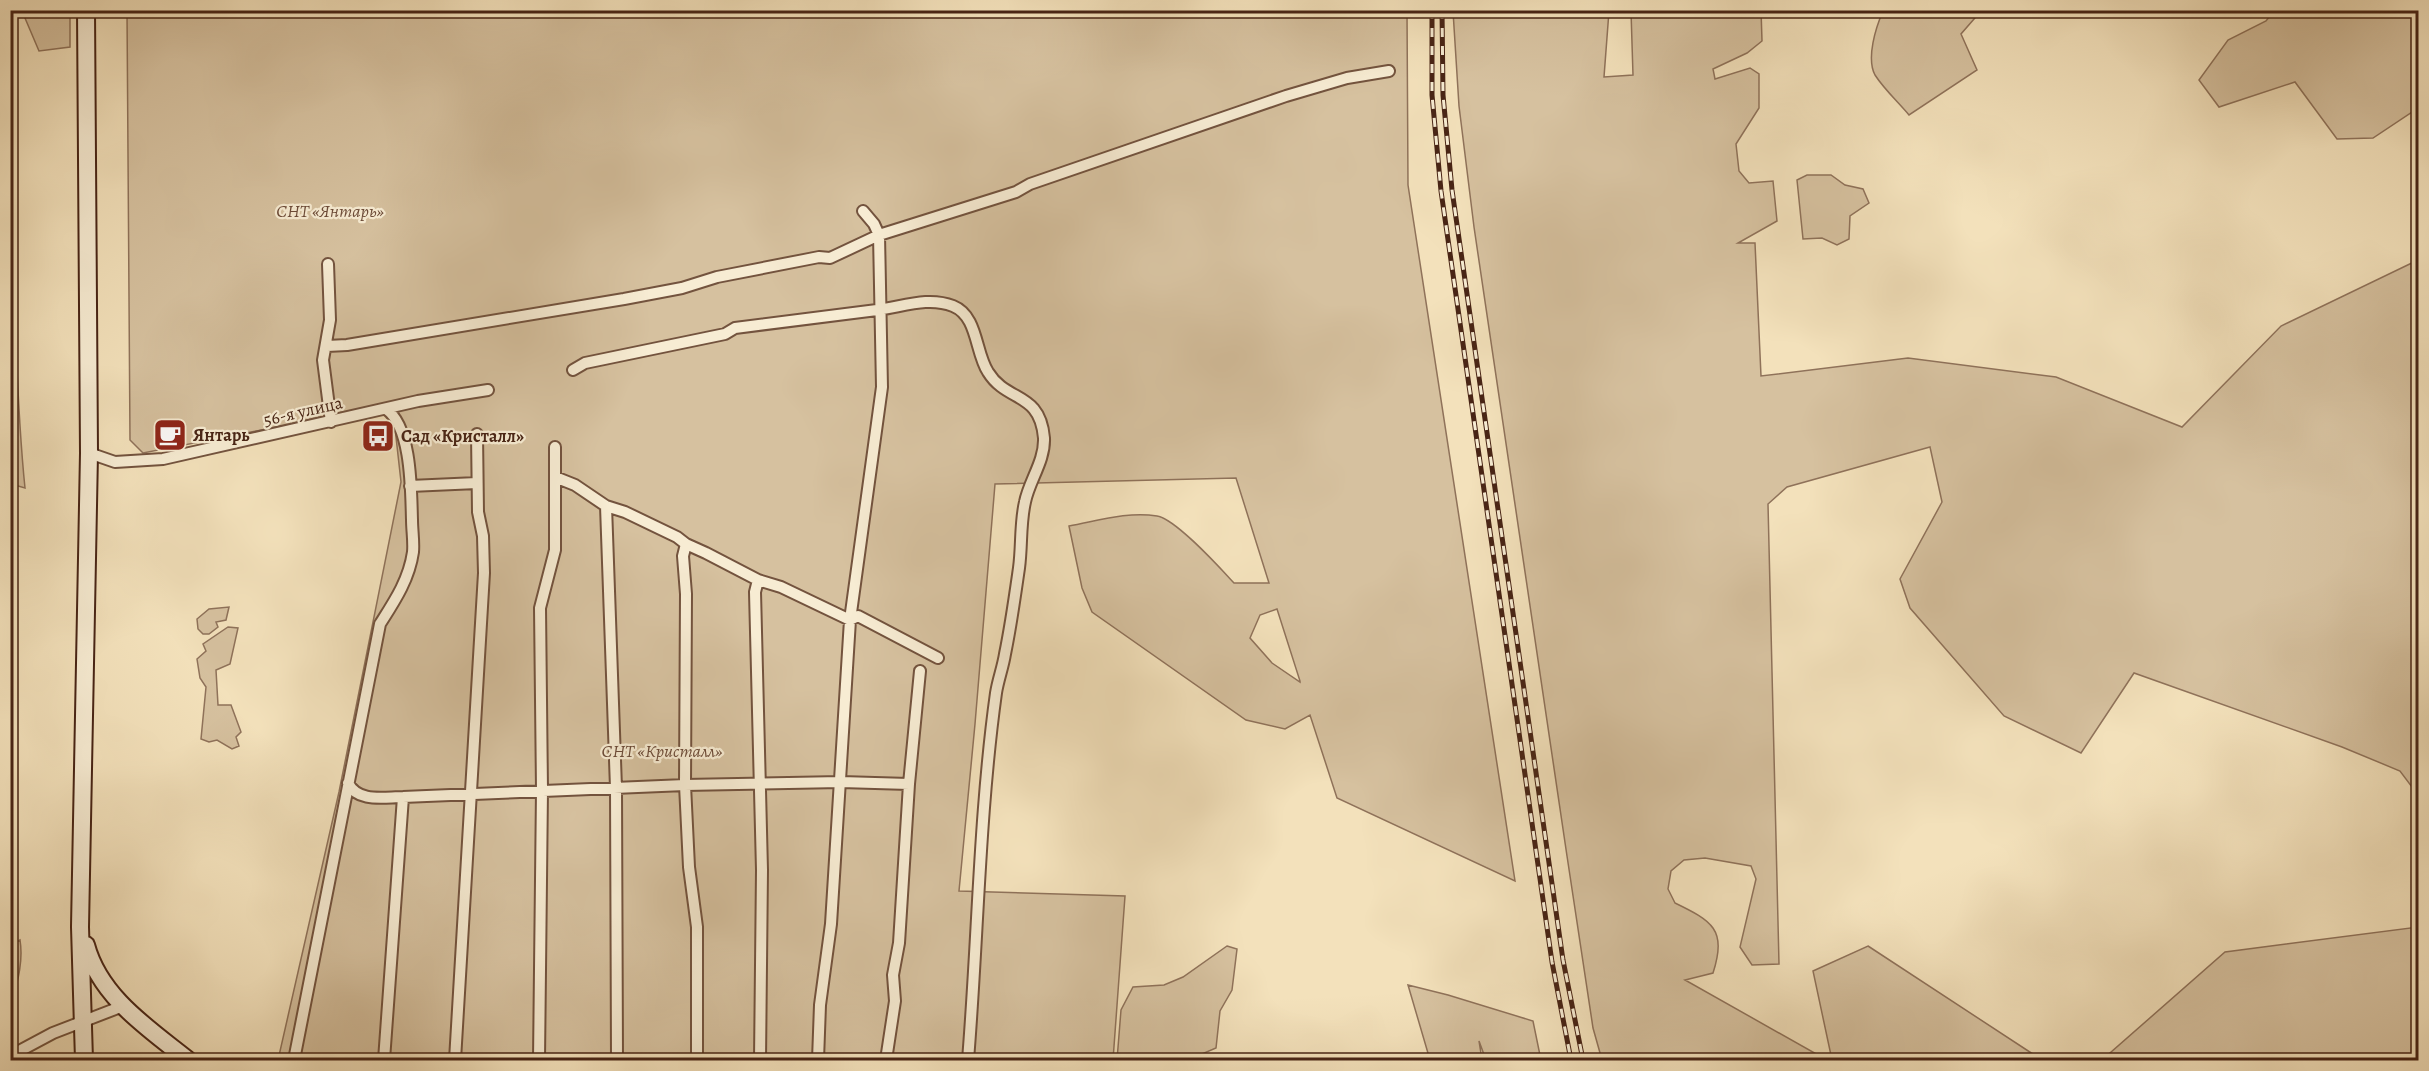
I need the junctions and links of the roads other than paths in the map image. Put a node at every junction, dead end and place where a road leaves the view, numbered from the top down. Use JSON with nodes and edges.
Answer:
{"nodes":[{"id":1,"x":86,"y":10,"type":"edge"},
{"id":2,"x":1389,"y":71,"type":"dead end"},
{"id":3,"x":863,"y":211,"type":"dead end"},
{"id":4,"x":879,"y":235,"type":"junction"},
{"id":5,"x":328,"y":264,"type":"dead end"},
{"id":6,"x":882,"y":310,"type":"junction"},
{"id":7,"x":327,"y":346,"type":"junction"},
{"id":8,"x":573,"y":370,"type":"dead end"},
{"id":9,"x":488,"y":390,"type":"dead end"},
{"id":10,"x":386,"y":409,"type":"junction"},
{"id":11,"x":331,"y":422,"type":"junction"},
{"id":12,"x":477,"y":434,"type":"dead end"},
{"id":13,"x":555,"y":447,"type":"dead end"},
{"id":14,"x":89,"y":453,"type":"junction"},
{"id":15,"x":555,"y":477,"type":"junction"},
{"id":16,"x":477,"y":483,"type":"junction"},
{"id":17,"x":411,"y":486,"type":"junction"},
{"id":18,"x":606,"y":506,"type":"junction"},
{"id":19,"x":686,"y":544,"type":"junction"},
{"id":20,"x":758,"y":580,"type":"junction"},
{"id":21,"x":850,"y":620,"type":"junction"},
{"id":22,"x":938,"y":658,"type":"dead end"},
{"id":23,"x":920,"y":671,"type":"dead end"},
{"id":24,"x":841,"y":782,"type":"junction"},
{"id":25,"x":348,"y":783,"type":"junction"},
{"id":26,"x":759,"y":784,"type":"junction"},
{"id":27,"x":909,"y":784,"type":"junction"},
{"id":28,"x":685,"y":785,"type":"junction"},
{"id":29,"x":616,"y":788,"type":"junction"},
{"id":30,"x":542,"y":790,"type":"junction"},
{"id":31,"x":472,"y":793,"type":"junction"},
{"id":32,"x":403,"y":797,"type":"junction"},
{"id":33,"x":81,"y":927,"type":"junction"},
{"id":34,"x":123,"y":1006,"type":"junction"},
{"id":35,"x":84,"y":1020,"type":"junction"},
{"id":36,"x":10,"y":1056,"type":"edge"},
{"id":37,"x":84,"y":1060,"type":"edge"},
{"id":38,"x":188,"y":1060,"type":"edge"},
{"id":39,"x":294,"y":1060,"type":"edge"},
{"id":40,"x":384,"y":1060,"type":"edge"},
{"id":41,"x":455,"y":1060,"type":"edge"},
{"id":42,"x":539,"y":1060,"type":"edge"},
{"id":43,"x":616,"y":1060,"type":"edge"},
{"id":44,"x":697,"y":1060,"type":"edge"},
{"id":45,"x":760,"y":1060,"type":"edge"},
{"id":46,"x":818,"y":1060,"type":"edge"},
{"id":47,"x":886,"y":1060,"type":"edge"},
{"id":48,"x":968,"y":1060,"type":"edge"}],
"edges":[{"from":1,"to":14,"type":"main road"},
{"from":2,"to":4,"type":"street"},
{"from":3,"to":4,"type":"street"},
{"from":4,"to":6,"type":"street"},
{"from":4,"to":7,"type":"street"},
{"from":5,"to":7,"type":"street"},
{"from":6,"to":8,"type":"street"},
{"from":6,"to":21,"type":"street"},
{"from":6,"to":48,"type":"street"},
{"from":7,"to":11,"type":"street"},
{"from":9,"to":10,"type":"street","name":"56-я улица"},
{"from":10,"to":11,"type":"street","name":"56-я улица"},
{"from":10,"to":17,"type":"street"},
{"from":11,"to":14,"type":"street","name":"56-я улица"},
{"from":12,"to":16,"type":"street"},
{"from":13,"to":15,"type":"street"},
{"from":14,"to":33,"type":"main road"},
{"from":15,"to":18,"type":"street"},
{"from":15,"to":30,"type":"street"},
{"from":16,"to":17,"type":"street"},
{"from":16,"to":31,"type":"street"},
{"from":17,"to":25,"type":"street"},
{"from":18,"to":19,"type":"street"},
{"from":18,"to":29,"type":"street"},
{"from":19,"to":20,"type":"street"},
{"from":19,"to":28,"type":"street"},
{"from":20,"to":21,"type":"street"},
{"from":20,"to":26,"type":"street"},
{"from":21,"to":22,"type":"street"},
{"from":21,"to":24,"type":"street"},
{"from":23,"to":27,"type":"street"},
{"from":24,"to":26,"type":"street"},
{"from":24,"to":27,"type":"street"},
{"from":24,"to":46,"type":"street"},
{"from":25,"to":32,"type":"street"},
{"from":25,"to":39,"type":"street"},
{"from":26,"to":28,"type":"street"},
{"from":26,"to":45,"type":"street"},
{"from":27,"to":47,"type":"street"},
{"from":28,"to":29,"type":"street"},
{"from":28,"to":44,"type":"street"},
{"from":29,"to":30,"type":"street"},
{"from":29,"to":43,"type":"street"},
{"from":30,"to":31,"type":"street"},
{"from":30,"to":42,"type":"street"},
{"from":31,"to":32,"type":"street"},
{"from":31,"to":41,"type":"street"},
{"from":32,"to":40,"type":"street"},
{"from":33,"to":34,"type":"main road"},
{"from":33,"to":35,"type":"main road"},
{"from":34,"to":35,"type":"street"},
{"from":34,"to":38,"type":"main road"},
{"from":35,"to":36,"type":"street"},
{"from":35,"to":37,"type":"main road"}]}
